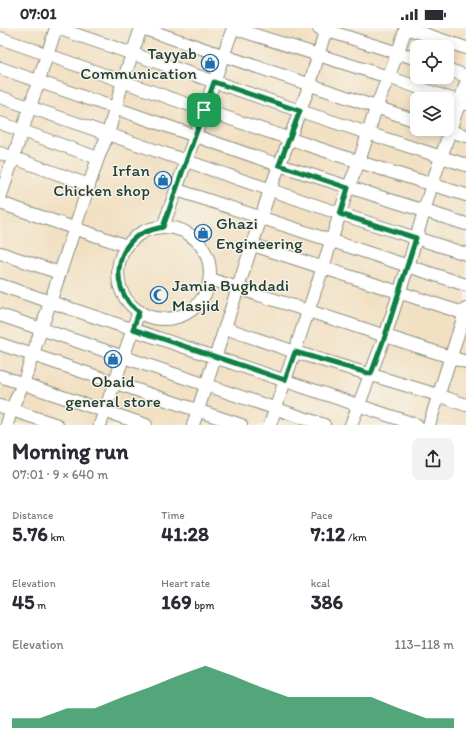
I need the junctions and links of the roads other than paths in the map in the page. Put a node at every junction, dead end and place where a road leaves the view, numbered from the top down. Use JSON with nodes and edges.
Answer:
{"nodes":[{"id":1,"x":57,"y":28,"type":"edge"},
{"id":2,"x":141,"y":28,"type":"edge"},
{"id":3,"x":233,"y":28,"type":"edge"},
{"id":4,"x":406,"y":28,"type":"edge"},
{"id":5,"x":323,"y":29,"type":"edge"},
{"id":6,"x":0,"y":38,"type":"edge"},
{"id":7,"x":466,"y":48,"type":"edge"},
{"id":8,"x":398,"y":52,"type":"junction"},
{"id":9,"x":133,"y":54,"type":"junction"},
{"id":10,"x":47,"y":55,"type":"junction"},
{"id":11,"x":224,"y":56,"type":"junction"},
{"id":12,"x":319,"y":56,"type":"junction"},
{"id":13,"x":410,"y":56,"type":"edge"},
{"id":14,"x":0,"y":68,"type":"edge"},
{"id":15,"x":454,"y":72,"type":"edge"},
{"id":16,"x":466,"y":76,"type":"edge"},
{"id":17,"x":388,"y":77,"type":"junction"},
{"id":18,"x":123,"y":81,"type":"junction"},
{"id":19,"x":38,"y":82,"type":"junction"},
{"id":20,"x":214,"y":82,"type":"junction"},
{"id":21,"x":466,"y":83,"type":"edge"},
{"id":22,"x":310,"y":84,"type":"junction"},
{"id":23,"x":0,"y":97,"type":"edge"},
{"id":24,"x":463,"y":103,"type":"edge"},
{"id":25,"x":30,"y":107,"type":"junction"},
{"id":26,"x":114,"y":108,"type":"junction"},
{"id":27,"x":376,"y":108,"type":"junction"},
{"id":28,"x":204,"y":110,"type":"junction"},
{"id":29,"x":300,"y":111,"type":"junction"},
{"id":30,"x":454,"y":117,"type":"edge"},
{"id":31,"x":410,"y":119,"type":"edge"},
{"id":32,"x":0,"y":123,"type":"edge"},
{"id":33,"x":22,"y":130,"type":"junction"},
{"id":34,"x":367,"y":132,"type":"junction"},
{"id":35,"x":454,"y":132,"type":"edge"},
{"id":36,"x":108,"y":134,"type":"junction"},
{"id":37,"x":195,"y":136,"type":"junction"},
{"id":38,"x":445,"y":136,"type":"edge"},
{"id":39,"x":466,"y":136,"type":"edge"},
{"id":40,"x":289,"y":138,"type":"junction"},
{"id":41,"x":0,"y":153,"type":"edge"},
{"id":42,"x":442,"y":156,"type":"junction"},
{"id":43,"x":13,"y":158,"type":"junction"},
{"id":44,"x":98,"y":158,"type":"junction"},
{"id":45,"x":187,"y":161,"type":"junction"},
{"id":46,"x":359,"y":162,"type":"junction"},
{"id":47,"x":279,"y":165,"type":"junction"},
{"id":48,"x":466,"y":165,"type":"edge"},
{"id":49,"x":432,"y":184,"type":"junction"},
{"id":50,"x":89,"y":185,"type":"junction"},
{"id":51,"x":348,"y":188,"type":"junction"},
{"id":52,"x":176,"y":190,"type":"junction"},
{"id":53,"x":270,"y":190,"type":"junction"},
{"id":54,"x":466,"y":195,"type":"edge"},
{"id":55,"x":0,"y":198,"type":"edge"},
{"id":56,"x":0,"y":203,"type":"edge"},
{"id":57,"x":424,"y":210,"type":"junction"},
{"id":58,"x":340,"y":214,"type":"junction"},
{"id":59,"x":261,"y":218,"type":"junction"},
{"id":60,"x":466,"y":224,"type":"edge"},
{"id":61,"x":163,"y":227,"type":"junction"},
{"id":62,"x":75,"y":229,"type":"junction"},
{"id":63,"x":416,"y":238,"type":"junction"},
{"id":64,"x":331,"y":240,"type":"junction"},
{"id":65,"x":253,"y":245,"type":"junction"},
{"id":66,"x":127,"y":246,"type":"junction"},
{"id":67,"x":0,"y":253,"type":"edge"},
{"id":68,"x":466,"y":254,"type":"edge"},
{"id":69,"x":408,"y":266,"type":"junction"},
{"id":70,"x":323,"y":267,"type":"junction"},
{"id":71,"x":60,"y":274,"type":"junction"},
{"id":72,"x":210,"y":279,"type":"junction"},
{"id":73,"x":0,"y":284,"type":"edge"},
{"id":74,"x":466,"y":284,"type":"edge"},
{"id":75,"x":238,"y":288,"type":"junction"},
{"id":76,"x":399,"y":292,"type":"junction"},
{"id":77,"x":50,"y":302,"type":"junction"},
{"id":78,"x":309,"y":311,"type":"junction"},
{"id":79,"x":139,"y":312,"type":"junction"},
{"id":80,"x":466,"y":312,"type":"edge"},
{"id":81,"x":0,"y":315,"type":"edge"},
{"id":82,"x":225,"y":328,"type":"junction"},
{"id":83,"x":40,"y":329,"type":"junction"},
{"id":84,"x":133,"y":329,"type":"junction"},
{"id":85,"x":385,"y":336,"type":"junction"},
{"id":86,"x":0,"y":344,"type":"edge"},
{"id":87,"x":295,"y":352,"type":"junction"},
{"id":88,"x":32,"y":355,"type":"junction"},
{"id":89,"x":215,"y":356,"type":"junction"},
{"id":90,"x":123,"y":357,"type":"junction"},
{"id":91,"x":450,"y":357,"type":"junction"},
{"id":92,"x":466,"y":362,"type":"edge"},
{"id":93,"x":371,"y":374,"type":"junction"},
{"id":94,"x":0,"y":376,"type":"edge"},
{"id":95,"x":285,"y":380,"type":"junction"},
{"id":96,"x":115,"y":383,"type":"junction"},
{"id":97,"x":23,"y":384,"type":"junction"},
{"id":98,"x":206,"y":384,"type":"junction"},
{"id":99,"x":438,"y":395,"type":"junction"},
{"id":100,"x":359,"y":405,"type":"junction"},
{"id":101,"x":466,"y":405,"type":"edge"},
{"id":102,"x":6,"y":408,"type":"edge"},
{"id":103,"x":276,"y":409,"type":"junction"},
{"id":104,"x":198,"y":410,"type":"junction"},
{"id":105,"x":105,"y":411,"type":"junction"},
{"id":106,"x":7,"y":425,"type":"edge"},
{"id":107,"x":57,"y":425,"type":"edge"},
{"id":108,"x":100,"y":425,"type":"edge"},
{"id":109,"x":146,"y":425,"type":"edge"},
{"id":110,"x":193,"y":425,"type":"edge"},
{"id":111,"x":241,"y":425,"type":"edge"},
{"id":112,"x":270,"y":425,"type":"edge"},
{"id":113,"x":324,"y":425,"type":"edge"},
{"id":114,"x":351,"y":425,"type":"edge"},
{"id":115,"x":417,"y":425,"type":"edge"},
{"id":116,"x":429,"y":425,"type":"edge"}],
"edges":[{"from":1,"to":9,"type":"street"},
{"from":1,"to":10,"type":"street"},
{"from":2,"to":9,"type":"street"},
{"from":2,"to":11,"type":"street"},
{"from":3,"to":11,"type":"street"},
{"from":3,"to":12,"type":"street"},
{"from":4,"to":7,"type":"street"},
{"from":4,"to":8,"type":"street"},
{"from":5,"to":8,"type":"street"},
{"from":5,"to":12,"type":"street"},
{"from":6,"to":10,"type":"street"},
{"from":8,"to":13,"type":"street"},
{"from":8,"to":17,"type":"street"},
{"from":9,"to":18,"type":"street"},
{"from":9,"to":20,"type":"street"},
{"from":10,"to":18,"type":"street"},
{"from":10,"to":19,"type":"street"},
{"from":11,"to":20,"type":"street"},
{"from":11,"to":22,"type":"street"},
{"from":12,"to":17,"type":"street"},
{"from":12,"to":22,"type":"street"},
{"from":14,"to":19,"type":"street"},
{"from":15,"to":16,"type":"street"},
{"from":17,"to":24,"type":"street"},
{"from":17,"to":27,"type":"street"},
{"from":18,"to":26,"type":"street"},
{"from":18,"to":28,"type":"street"},
{"from":19,"to":25,"type":"street"},
{"from":19,"to":26,"type":"street"},
{"from":20,"to":28,"type":"street"},
{"from":20,"to":29,"type":"street"},
{"from":21,"to":24,"type":"street"},
{"from":22,"to":27,"type":"street"},
{"from":22,"to":29,"type":"street"},
{"from":23,"to":25,"type":"street"},
{"from":24,"to":30,"type":"street"},
{"from":25,"to":33,"type":"street"},
{"from":25,"to":36,"type":"street"},
{"from":26,"to":36,"type":"street"},
{"from":26,"to":37,"type":"street"},
{"from":27,"to":31,"type":"street"},
{"from":27,"to":34,"type":"street"},
{"from":28,"to":37,"type":"street"},
{"from":28,"to":40,"type":"street"},
{"from":29,"to":34,"type":"street"},
{"from":29,"to":40,"type":"street"},
{"from":32,"to":33,"type":"street"},
{"from":33,"to":43,"type":"street"},
{"from":33,"to":44,"type":"street"},
{"from":34,"to":42,"type":"street"},
{"from":34,"to":46,"type":"street"},
{"from":35,"to":39,"type":"street"},
{"from":36,"to":44,"type":"street"},
{"from":36,"to":45,"type":"street"},
{"from":37,"to":45,"type":"street"},
{"from":37,"to":47,"type":"street"},
{"from":38,"to":42,"type":"street"},
{"from":40,"to":46,"type":"street"},
{"from":40,"to":47,"type":"street"},
{"from":41,"to":43,"type":"street"},
{"from":42,"to":48,"type":"street"},
{"from":42,"to":49,"type":"street"},
{"from":43,"to":50,"type":"street"},
{"from":43,"to":55,"type":"street"},
{"from":44,"to":50,"type":"street"},
{"from":45,"to":52,"type":"street"},
{"from":45,"to":53,"type":"street"},
{"from":46,"to":49,"type":"street"},
{"from":46,"to":51,"type":"street"},
{"from":47,"to":51,"type":"street"},
{"from":47,"to":53,"type":"street"},
{"from":49,"to":54,"type":"street"},
{"from":49,"to":57,"type":"street"},
{"from":50,"to":62,"type":"street"},
{"from":51,"to":57,"type":"street"},
{"from":51,"to":58,"type":"street"},
{"from":52,"to":59,"type":"street"},
{"from":52,"to":61,"type":"street"},
{"from":53,"to":58,"type":"street"},
{"from":53,"to":59,"type":"street"},
{"from":56,"to":62,"type":"street"},
{"from":57,"to":60,"type":"street"},
{"from":57,"to":63,"type":"street"},
{"from":58,"to":63,"type":"street"},
{"from":58,"to":64,"type":"street"},
{"from":59,"to":64,"type":"street"},
{"from":59,"to":65,"type":"street"},
{"from":61,"to":66,"type":"street"},
{"from":61,"to":72,"type":"street"},
{"from":62,"to":66,"type":"street"},
{"from":62,"to":71,"type":"street"},
{"from":63,"to":68,"type":"street"},
{"from":63,"to":69,"type":"street"},
{"from":64,"to":69,"type":"street"},
{"from":64,"to":70,"type":"street"},
{"from":65,"to":70,"type":"street"},
{"from":65,"to":75,"type":"street"},
{"from":66,"to":79,"type":"street"},
{"from":67,"to":71,"type":"street"},
{"from":69,"to":74,"type":"street"},
{"from":69,"to":76,"type":"street"},
{"from":70,"to":76,"type":"street"},
{"from":70,"to":78,"type":"street"},
{"from":71,"to":77,"type":"street"},
{"from":72,"to":75,"type":"street"},
{"from":72,"to":79,"type":"street"},
{"from":73,"to":77,"type":"street"},
{"from":75,"to":78,"type":"street"},
{"from":75,"to":82,"type":"street"},
{"from":76,"to":80,"type":"street"},
{"from":76,"to":85,"type":"street"},
{"from":77,"to":83,"type":"street"},
{"from":77,"to":84,"type":"street"},
{"from":78,"to":85,"type":"street"},
{"from":78,"to":87,"type":"street"},
{"from":79,"to":84,"type":"street"},
{"from":80,"to":91,"type":"street"},
{"from":81,"to":83,"type":"street"},
{"from":82,"to":87,"type":"street"},
{"from":82,"to":89,"type":"street"},
{"from":83,"to":88,"type":"street"},
{"from":83,"to":90,"type":"street"},
{"from":84,"to":89,"type":"street"},
{"from":84,"to":90,"type":"street"},
{"from":85,"to":91,"type":"street"},
{"from":85,"to":93,"type":"street"},
{"from":86,"to":88,"type":"street"},
{"from":87,"to":93,"type":"street"},
{"from":87,"to":95,"type":"street"},
{"from":88,"to":96,"type":"street"},
{"from":88,"to":97,"type":"street"},
{"from":89,"to":95,"type":"street"},
{"from":89,"to":98,"type":"street"},
{"from":90,"to":96,"type":"street"},
{"from":90,"to":98,"type":"street"},
{"from":91,"to":92,"type":"street"},
{"from":91,"to":99,"type":"street"},
{"from":93,"to":99,"type":"street"},
{"from":93,"to":100,"type":"street"},
{"from":94,"to":97,"type":"street"},
{"from":95,"to":100,"type":"street"},
{"from":95,"to":103,"type":"street"},
{"from":96,"to":104,"type":"street"},
{"from":96,"to":105,"type":"street"},
{"from":97,"to":102,"type":"street"},
{"from":97,"to":105,"type":"street"},
{"from":98,"to":103,"type":"street"},
{"from":98,"to":104,"type":"street"},
{"from":99,"to":101,"type":"street"},
{"from":99,"to":116,"type":"street"},
{"from":100,"to":114,"type":"street"},
{"from":100,"to":115,"type":"street"},
{"from":102,"to":106,"type":"street"},
{"from":102,"to":107,"type":"street"},
{"from":103,"to":112,"type":"street"},
{"from":103,"to":113,"type":"street"},
{"from":104,"to":110,"type":"street"},
{"from":104,"to":111,"type":"street"},
{"from":105,"to":108,"type":"street"},
{"from":105,"to":109,"type":"street"}]}
